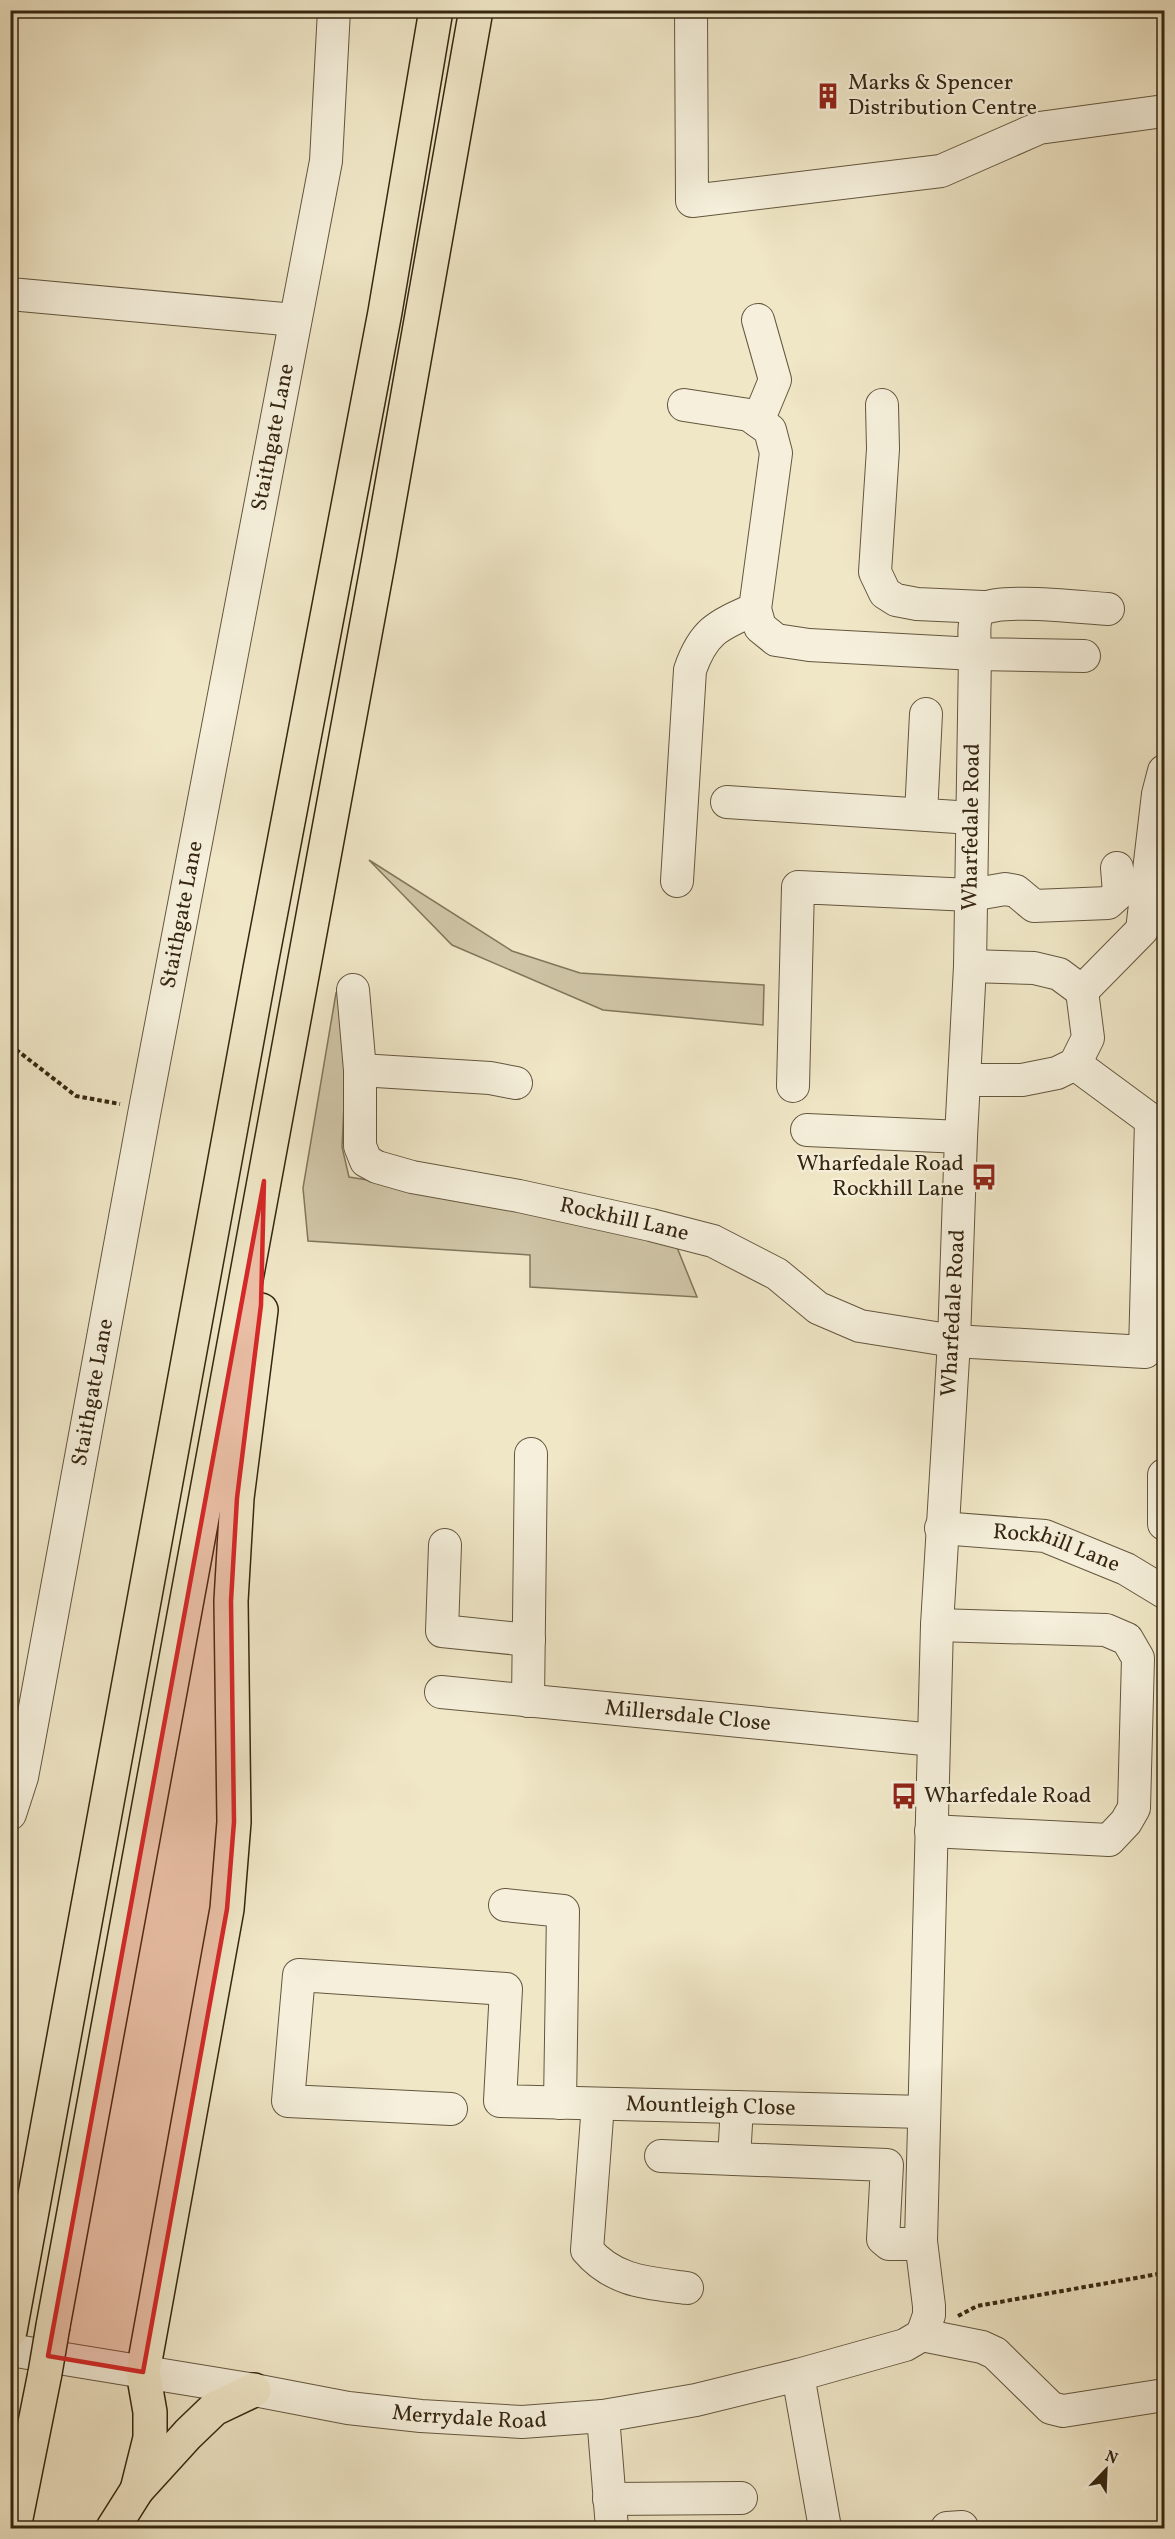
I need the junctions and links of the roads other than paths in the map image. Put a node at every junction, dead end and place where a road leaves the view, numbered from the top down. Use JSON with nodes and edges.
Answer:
{"nodes":[{"id":1,"x":334,"y":10,"type":"edge"},
{"id":2,"x":436,"y":10,"type":"edge"},
{"id":3,"x":476,"y":10,"type":"edge"},
{"id":4,"x":691,"y":10,"type":"edge"},
{"id":5,"x":1164,"y":111,"type":"edge"},
{"id":6,"x":10,"y":294,"type":"edge"},
{"id":7,"x":295,"y":320,"type":"junction"},
{"id":8,"x":758,"y":320,"type":"dead end"},
{"id":9,"x":684,"y":405,"type":"dead end"},
{"id":10,"x":882,"y":405,"type":"dead end"},
{"id":11,"x":758,"y":421,"type":"junction"},
{"id":12,"x":983,"y":607,"type":"junction"},
{"id":13,"x":755,"y":609,"type":"junction"},
{"id":14,"x":1108,"y":609,"type":"dead end"},
{"id":15,"x":975,"y":654,"type":"junction"},
{"id":16,"x":1084,"y":656,"type":"dead end"},
{"id":17,"x":926,"y":714,"type":"dead end"},
{"id":18,"x":1164,"y":771,"type":"edge"},
{"id":19,"x":727,"y":802,"type":"dead end"},
{"id":20,"x":921,"y":814,"type":"junction"},
{"id":21,"x":972,"y":818,"type":"junction"},
{"id":22,"x":1117,"y":868,"type":"dead end"},
{"id":23,"x":677,"y":881,"type":"dead end"},
{"id":24,"x":971,"y":895,"type":"junction"},
{"id":25,"x":970,"y":966,"type":"junction"},
{"id":26,"x":353,"y":990,"type":"dead end"},
{"id":27,"x":1082,"y":991,"type":"junction"},
{"id":28,"x":1075,"y":1064,"type":"junction"},
{"id":29,"x":360,"y":1070,"type":"junction"},
{"id":30,"x":965,"y":1080,"type":"junction"},
{"id":31,"x":516,"y":1083,"type":"dead end"},
{"id":32,"x":793,"y":1086,"type":"dead end"},
{"id":33,"x":1160,"y":1121,"type":"edge"},
{"id":34,"x":807,"y":1130,"type":"dead end"},
{"id":35,"x":961,"y":1137,"type":"junction"},
{"id":36,"x":264,"y":1181,"type":"junction"},
{"id":37,"x":954,"y":1341,"type":"junction"},
{"id":38,"x":531,"y":1454,"type":"dead end"},
{"id":39,"x":1164,"y":1475,"type":"edge"},
{"id":40,"x":1164,"y":1524,"type":"edge"},
{"id":41,"x":941,"y":1528,"type":"junction"},
{"id":42,"x":445,"y":1545,"type":"dead end"},
{"id":43,"x":1164,"y":1592,"type":"edge"},
{"id":44,"x":937,"y":1625,"type":"junction"},
{"id":45,"x":529,"y":1640,"type":"junction"},
{"id":46,"x":441,"y":1692,"type":"dead end"},
{"id":47,"x":528,"y":1701,"type":"junction"},
{"id":48,"x":934,"y":1740,"type":"junction"},
{"id":49,"x":10,"y":1814,"type":"edge"},
{"id":50,"x":931,"y":1831,"type":"junction"},
{"id":51,"x":504,"y":1905,"type":"dead end"},
{"id":52,"x":560,"y":2103,"type":"junction"},
{"id":53,"x":598,"y":2104,"type":"junction"},
{"id":54,"x":737,"y":2108,"type":"junction"},
{"id":55,"x":451,"y":2109,"type":"dead end"},
{"id":56,"x":923,"y":2112,"type":"junction"},
{"id":57,"x":661,"y":2156,"type":"dead end"},
{"id":58,"x":734,"y":2159,"type":"junction"},
{"id":59,"x":921,"y":2244,"type":"junction"},
{"id":60,"x":687,"y":2288,"type":"dead end"},
{"id":61,"x":12,"y":2324,"type":"edge"},
{"id":62,"x":922,"y":2336,"type":"junction"},
{"id":63,"x":10,"y":2350,"type":"edge"},
{"id":64,"x":143,"y":2372,"type":"junction"},
{"id":65,"x":798,"y":2375,"type":"junction"},
{"id":66,"x":254,"y":2390,"type":"junction"},
{"id":67,"x":1164,"y":2395,"type":"edge"},
{"id":68,"x":603,"y":2416,"type":"junction"},
{"id":69,"x":137,"y":2490,"type":"junction"},
{"id":70,"x":741,"y":2498,"type":"dead end"},
{"id":71,"x":611,"y":2514,"type":"edge"},
{"id":72,"x":14,"y":2529,"type":"edge"},
{"id":73,"x":113,"y":2529,"type":"edge"},
{"id":74,"x":825,"y":2529,"type":"edge"}],
"edges":[{"from":1,"to":7,"type":"street","name":"Staithgate Lane"},
{"from":2,"to":61,"type":"highway"},
{"from":3,"to":36,"type":"highway"},
{"from":4,"to":5,"type":"street"},
{"from":6,"to":7,"type":"street"},
{"from":7,"to":49,"type":"street","name":"Staithgate Lane"},
{"from":8,"to":11,"type":"street"},
{"from":9,"to":11,"type":"street"},
{"from":10,"to":12,"type":"street"},
{"from":11,"to":13,"type":"street"},
{"from":12,"to":14,"type":"street"},
{"from":12,"to":15,"type":"street","name":"Wharfedale Road"},
{"from":13,"to":15,"type":"street"},
{"from":13,"to":23,"type":"street"},
{"from":15,"to":16,"type":"street"},
{"from":15,"to":21,"type":"street","name":"Wharfedale Road"},
{"from":17,"to":20,"type":"street"},
{"from":18,"to":27,"type":"street"},
{"from":19,"to":20,"type":"street"},
{"from":20,"to":21,"type":"street"},
{"from":21,"to":24,"type":"street","name":"Wharfedale Road"},
{"from":22,"to":24,"type":"street"},
{"from":24,"to":25,"type":"street","name":"Wharfedale Road"},
{"from":24,"to":32,"type":"street"},
{"from":25,"to":27,"type":"street"},
{"from":25,"to":30,"type":"street","name":"Wharfedale Road"},
{"from":26,"to":29,"type":"street","name":"Rockhill Lane"},
{"from":27,"to":28,"type":"street"},
{"from":28,"to":30,"type":"street"},
{"from":28,"to":33,"type":"street"},
{"from":29,"to":31,"type":"street"},
{"from":29,"to":37,"type":"street","name":"Rockhill Lane"},
{"from":30,"to":35,"type":"street","name":"Wharfedale Road"},
{"from":33,"to":37,"type":"street","name":"Rockhill Lane"},
{"from":34,"to":35,"type":"street"},
{"from":35,"to":37,"type":"street","name":"Wharfedale Road"},
{"from":36,"to":64,"type":"highway"},
{"from":36,"to":72,"type":"highway","bridge":true},
{"from":37,"to":41,"type":"street","name":"Wharfedale Road"},
{"from":38,"to":45,"type":"street"},
{"from":39,"to":40,"type":"street"},
{"from":41,"to":43,"type":"street","name":"Rockhill Lane"},
{"from":41,"to":44,"type":"street","name":"Wharfedale Road"},
{"from":42,"to":45,"type":"street"},
{"from":44,"to":48,"type":"street","name":"Wharfedale Road"},
{"from":44,"to":50,"type":"street"},
{"from":45,"to":47,"type":"street"},
{"from":46,"to":47,"type":"street","name":"Millersdale Close"},
{"from":47,"to":48,"type":"street","name":"Millersdale Close"},
{"from":48,"to":50,"type":"street","name":"Wharfedale Road"},
{"from":50,"to":56,"type":"street","name":"Wharfedale Road"},
{"from":51,"to":52,"type":"street"},
{"from":52,"to":53,"type":"street","name":"Mountleigh Close"},
{"from":52,"to":55,"type":"street","name":"Mountleigh Close"},
{"from":53,"to":54,"type":"street","name":"Mountleigh Close"},
{"from":53,"to":60,"type":"street"},
{"from":54,"to":56,"type":"street","name":"Mountleigh Close"},
{"from":54,"to":58,"type":"street"},
{"from":56,"to":59,"type":"street","name":"Wharfedale Road"},
{"from":57,"to":58,"type":"street"},
{"from":58,"to":59,"type":"street"},
{"from":59,"to":62,"type":"street","name":"Wharfedale Road"},
{"from":62,"to":65,"type":"street","name":"Merrydale Road"},
{"from":62,"to":67,"type":"street"},
{"from":63,"to":64,"type":"street","name":"Merrydale Road"},
{"from":64,"to":66,"type":"street","name":"Merrydale Road"},
{"from":64,"to":69,"type":"highway"},
{"from":65,"to":68,"type":"street","name":"Merrydale Road"},
{"from":65,"to":74,"type":"street"},
{"from":66,"to":68,"type":"street","name":"Merrydale Road"},
{"from":66,"to":69,"type":"highway"},
{"from":68,"to":71,"type":"street"},
{"from":69,"to":73,"type":"highway"},
{"from":70,"to":71,"type":"street"}]}
